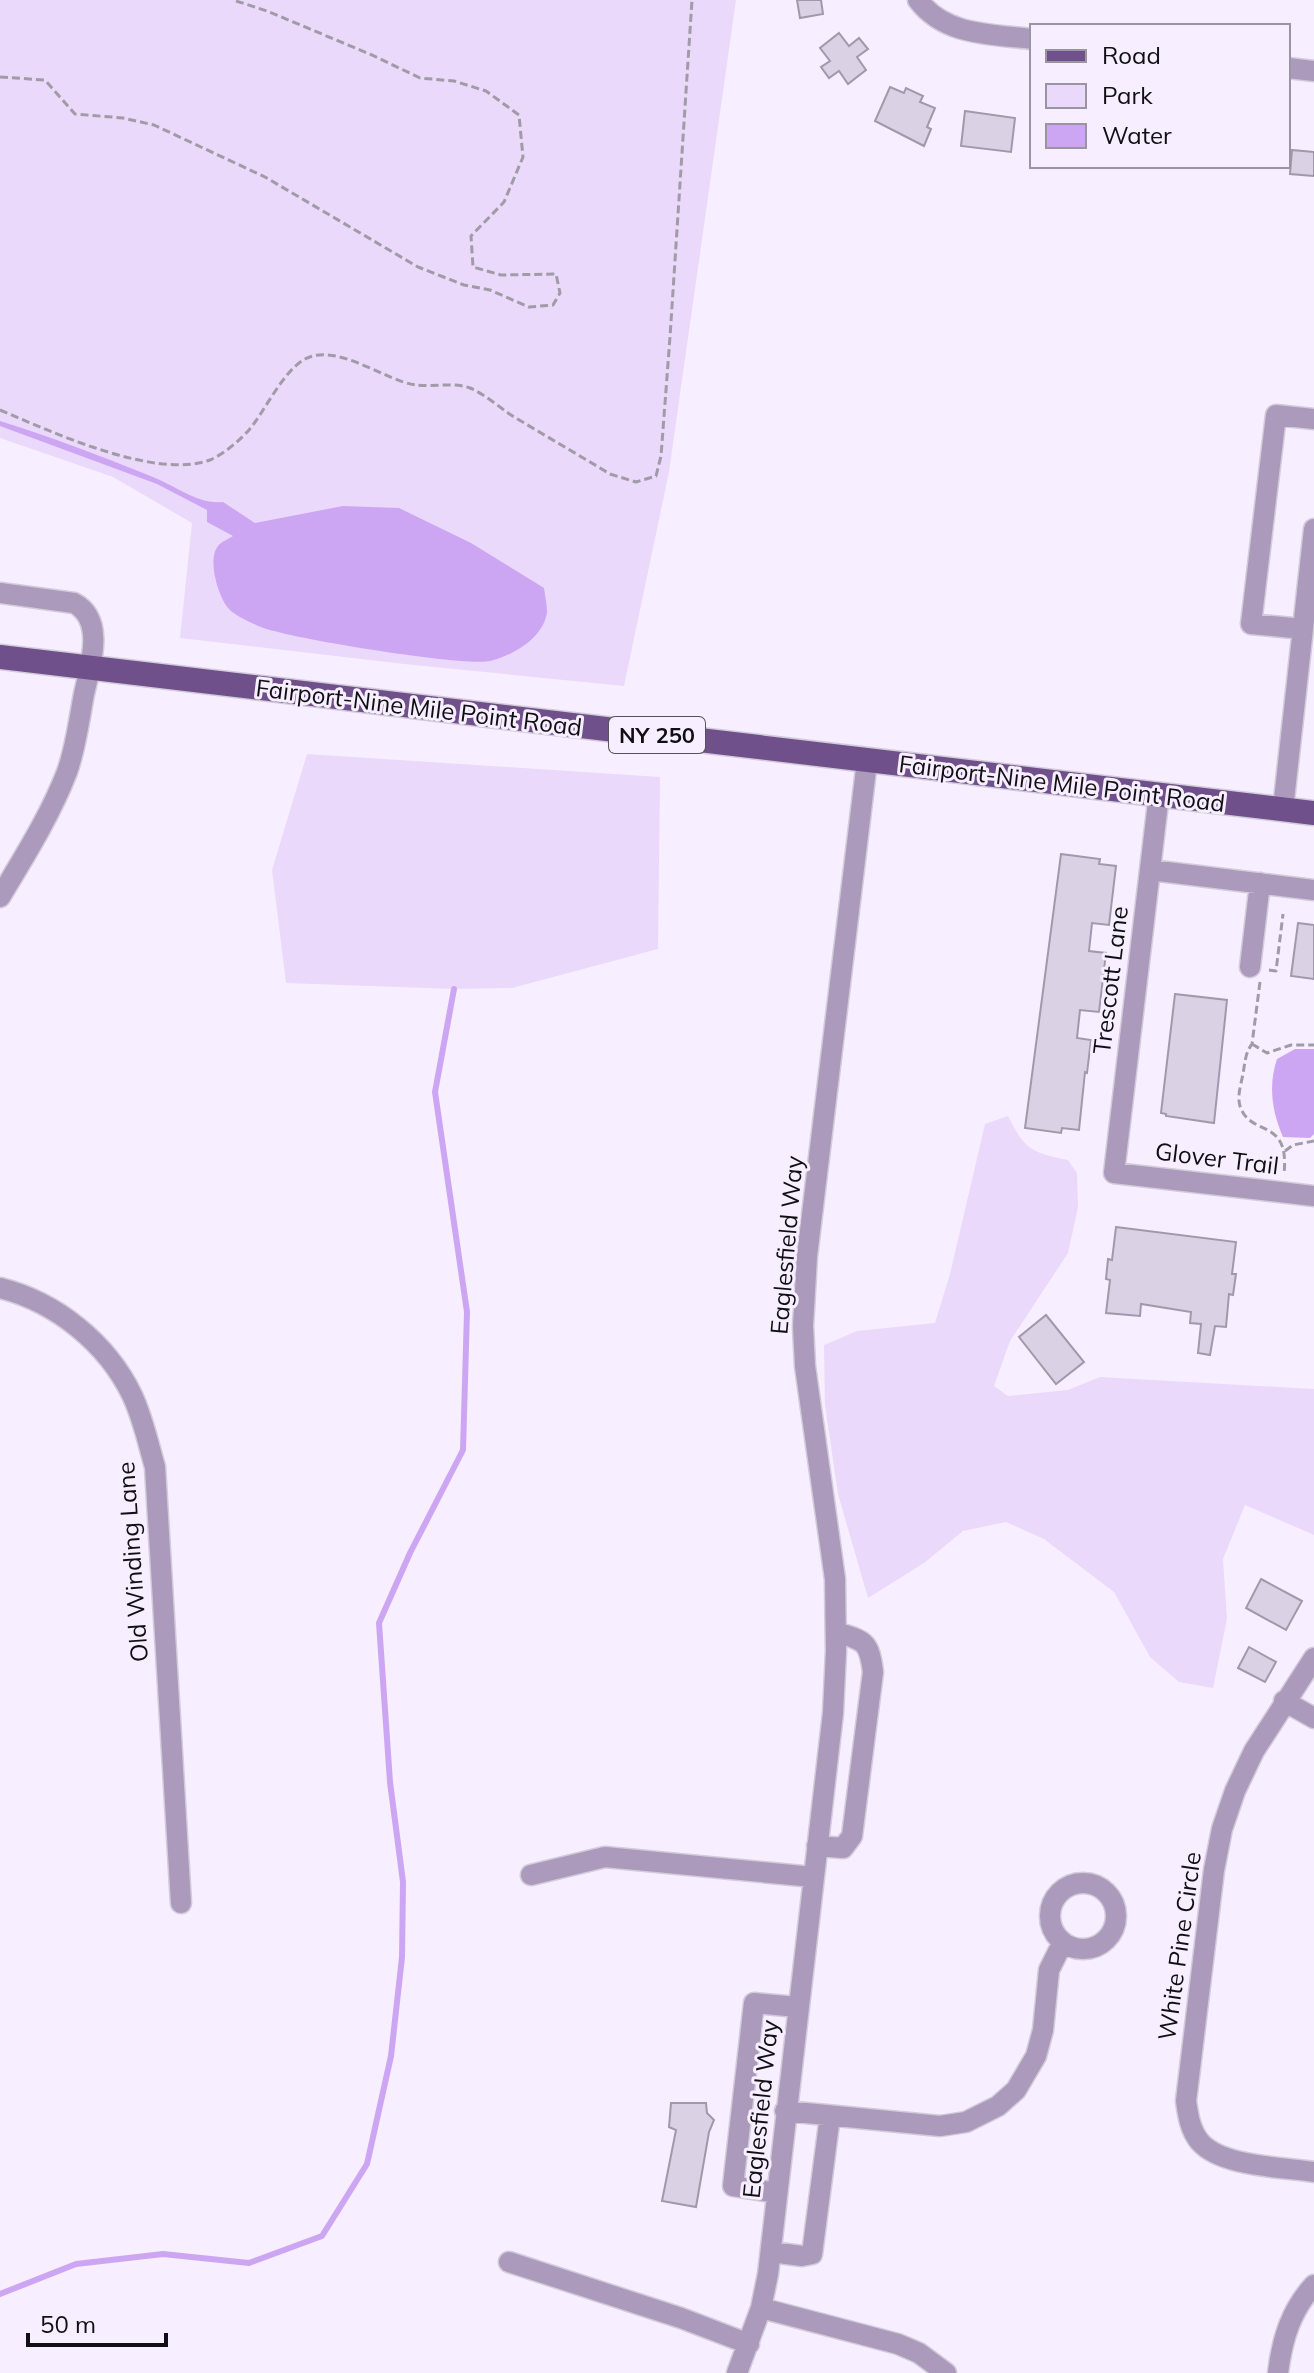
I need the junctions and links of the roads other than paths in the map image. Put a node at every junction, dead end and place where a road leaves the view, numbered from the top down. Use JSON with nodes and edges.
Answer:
{"nodes":[{"id":1,"x":918,"y":0,"type":"edge"},
{"id":2,"x":1030,"y":39,"type":"edge"},
{"id":3,"x":1290,"y":68,"type":"edge"},
{"id":4,"x":1314,"y":71,"type":"edge"},
{"id":5,"x":1314,"y":419,"type":"edge"},
{"id":6,"x":1314,"y":529,"type":"edge"},
{"id":7,"x":0,"y":593,"type":"edge"},
{"id":8,"x":1303,"y":629,"type":"junction"},
{"id":9,"x":0,"y":657,"type":"edge"},
{"id":10,"x":91,"y":668,"type":"junction"},
{"id":11,"x":867,"y":761,"type":"junction"},
{"id":12,"x":1159,"y":794,"type":"junction"},
{"id":13,"x":1283,"y":809,"type":"junction"},
{"id":14,"x":1314,"y":813,"type":"edge"},
{"id":15,"x":1150,"y":870,"type":"junction"},
{"id":16,"x":1260,"y":883,"type":"junction"},
{"id":17,"x":1314,"y":890,"type":"edge"},
{"id":18,"x":0,"y":897,"type":"edge"},
{"id":19,"x":1258,"y":970,"type":"road end"},
{"id":20,"x":1114,"y":1173,"type":"joint"},
{"id":21,"x":1314,"y":1196,"type":"edge"},
{"id":22,"x":0,"y":1288,"type":"edge"},
{"id":23,"x":836,"y":1632,"type":"junction"},
{"id":24,"x":1314,"y":1658,"type":"edge"},
{"id":25,"x":1284,"y":1701,"type":"junction"},
{"id":26,"x":1314,"y":1718,"type":"edge"},
{"id":27,"x":817,"y":1846,"type":"junction"},
{"id":28,"x":531,"y":1875,"type":"dead end"},
{"id":29,"x":813,"y":1877,"type":"junction"},
{"id":30,"x":181,"y":1903,"type":"dead end"},
{"id":31,"x":1063,"y":1942,"type":"dead end"},
{"id":32,"x":797,"y":2007,"type":"junction"},
{"id":33,"x":785,"y":2111,"type":"junction"},
{"id":34,"x":830,"y":2116,"type":"junction"},
{"id":35,"x":1314,"y":2172,"type":"edge"},
{"id":36,"x":777,"y":2193,"type":"junction"},
{"id":37,"x":771,"y":2252,"type":"junction"},
{"id":38,"x":509,"y":2262,"type":"dead end"},
{"id":39,"x":1314,"y":2285,"type":"edge"},
{"id":40,"x":761,"y":2308,"type":"junction"},
{"id":41,"x":749,"y":2344,"type":"junction"},
{"id":42,"x":740,"y":2372,"type":"edge"},
{"id":43,"x":946,"y":2373,"type":"edge"},
{"id":44,"x":1278,"y":2373,"type":"edge"}],
"edges":[{"from":1,"to":2,"type":"street"},
{"from":3,"to":4,"type":"street"},
{"from":5,"to":8,"type":"street"},
{"from":6,"to":8,"type":"street"},
{"from":7,"to":10,"type":"street"},
{"from":8,"to":13,"type":"street"},
{"from":9,"to":10,"type":"main road","name":"Fairport-Nine Mile Point Road","number":"NY 250"},
{"from":10,"to":11,"type":"main road","name":"Fairport-Nine Mile Point Road","number":"NY 250"},
{"from":10,"to":18,"type":"street"},
{"from":11,"to":12,"type":"main road","name":"Fairport-Nine Mile Point Road","number":"NY 250"},
{"from":11,"to":23,"type":"street","name":"Eaglesfield Way"},
{"from":12,"to":13,"type":"main road","name":"Fairport-Nine Mile Point Road","number":"NY 250"},
{"from":12,"to":15,"type":"street","name":"Trescott Lane"},
{"from":13,"to":14,"type":"main road","name":"Fairport-Nine Mile Point Road","number":"NY 250"},
{"from":15,"to":16,"type":"street"},
{"from":15,"to":20,"type":"street","name":"Trescott Lane"},
{"from":16,"to":17,"type":"street"},
{"from":16,"to":19,"type":"street"},
{"from":20,"to":21,"type":"street","name":"Glover Trail"},
{"from":22,"to":30,"type":"street","name":"Old Winding Lane"},
{"from":23,"to":27,"type":"street","name":"Eaglesfield Way"},
{"from":23,"to":27,"type":"street"},
{"from":24,"to":25,"type":"street","name":"White Pine Circle"},
{"from":25,"to":26,"type":"street"},
{"from":25,"to":35,"type":"street","name":"White Pine Circle"},
{"from":27,"to":29,"type":"street","name":"Eaglesfield Way"},
{"from":28,"to":29,"type":"street"},
{"from":29,"to":32,"type":"street","name":"Eaglesfield Way"},
{"from":31,"to":34,"type":"street"},
{"from":32,"to":33,"type":"street","name":"Eaglesfield Way"},
{"from":32,"to":36,"type":"street"},
{"from":33,"to":34,"type":"street"},
{"from":33,"to":36,"type":"street","name":"Eaglesfield Way"},
{"from":34,"to":37,"type":"street"},
{"from":36,"to":37,"type":"street","name":"Eaglesfield Way"},
{"from":37,"to":40,"type":"street","name":"Eaglesfield Way"},
{"from":38,"to":41,"type":"street"},
{"from":39,"to":44,"type":"street"},
{"from":40,"to":41,"type":"street","name":"Eaglesfield Way"},
{"from":40,"to":43,"type":"street"},
{"from":41,"to":42,"type":"street","name":"Eaglesfield Way"}]}
